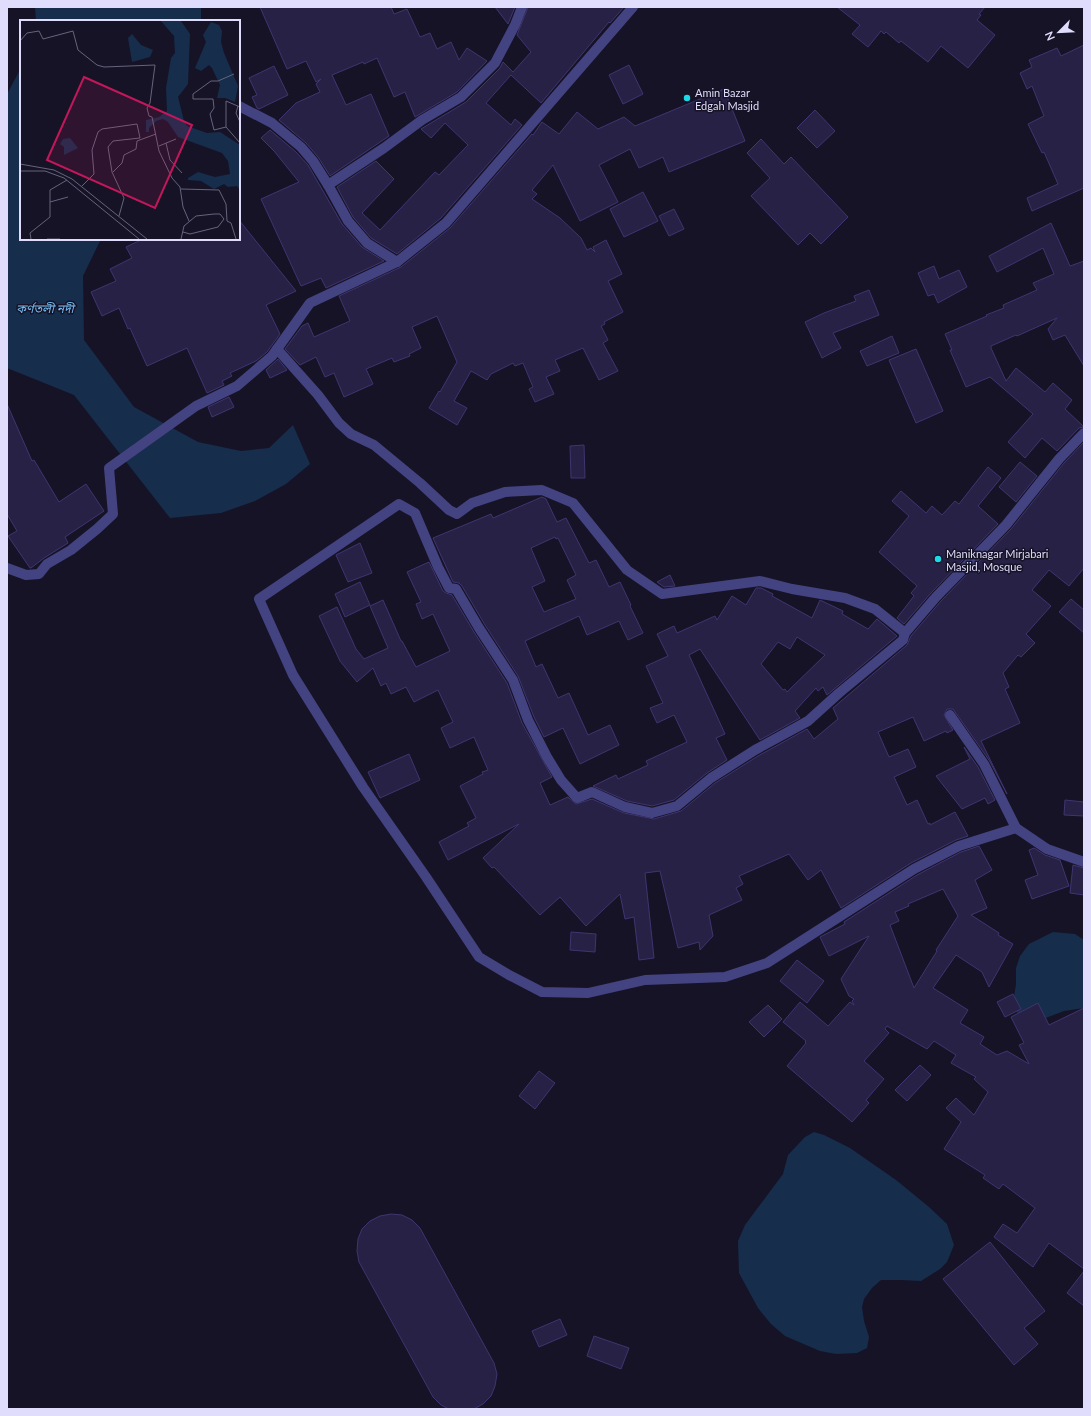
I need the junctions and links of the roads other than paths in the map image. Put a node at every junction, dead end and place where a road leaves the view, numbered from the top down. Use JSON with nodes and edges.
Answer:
{"nodes":[{"id":1,"x":522,"y":7,"type":"edge"},
{"id":2,"x":633,"y":7,"type":"edge"},
{"id":3,"x":240,"y":107,"type":"edge"},
{"id":4,"x":328,"y":184,"type":"junction"},
{"id":5,"x":397,"y":262,"type":"junction"},
{"id":6,"x":277,"y":349,"type":"junction"},
{"id":7,"x":1084,"y":433,"type":"edge"},
{"id":8,"x":7,"y":568,"type":"edge"},
{"id":9,"x":905,"y":633,"type":"junction"},
{"id":10,"x":950,"y":715,"type":"dead end"},
{"id":11,"x":1016,"y":828,"type":"junction"},
{"id":12,"x":1084,"y":862,"type":"edge"}],
"edges":[{"from":1,"to":4,"type":"street"},
{"from":2,"to":5,"type":"street"},
{"from":3,"to":4,"type":"street"},
{"from":4,"to":5,"type":"street"},
{"from":5,"to":6,"type":"street"},
{"from":6,"to":8,"type":"street"},
{"from":6,"to":9,"type":"street"},
{"from":7,"to":9,"type":"street"},
{"from":9,"to":11,"type":"street"},
{"from":10,"to":11,"type":"street"},
{"from":11,"to":12,"type":"street"}]}
